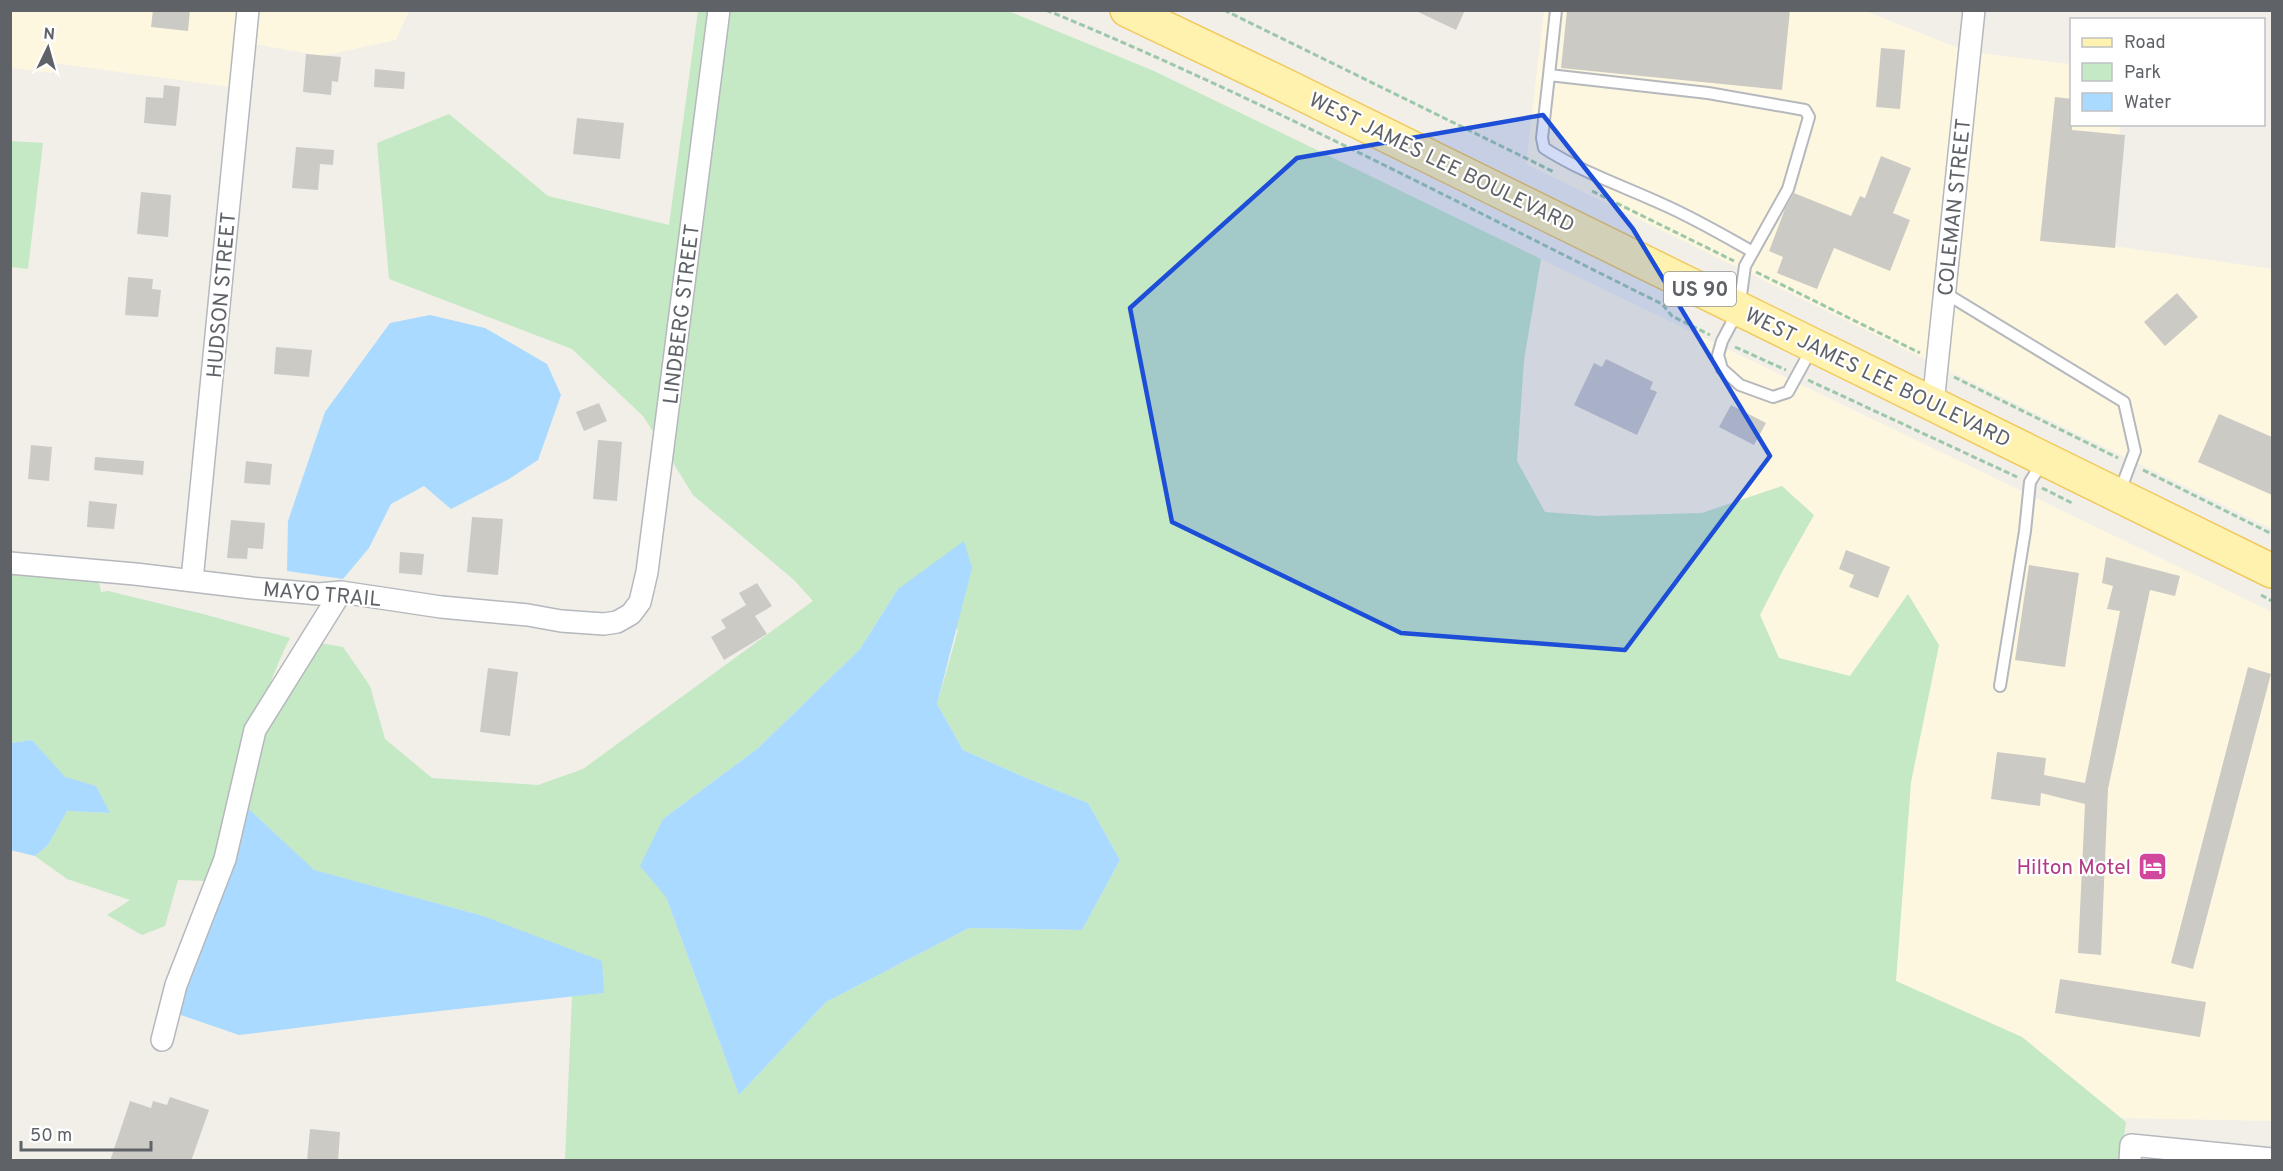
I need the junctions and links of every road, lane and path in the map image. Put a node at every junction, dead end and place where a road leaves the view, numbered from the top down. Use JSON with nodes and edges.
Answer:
{"nodes":[{"id":1,"x":248,"y":10,"type":"edge"},
{"id":2,"x":719,"y":10,"type":"edge"},
{"id":3,"x":1046,"y":10,"type":"edge"},
{"id":4,"x":1127,"y":10,"type":"edge"},
{"id":5,"x":1556,"y":10,"type":"edge"},
{"id":6,"x":1974,"y":10,"type":"edge"},
{"id":7,"x":1550,"y":75,"type":"junction"},
{"id":8,"x":1753,"y":252,"type":"junction"},
{"id":9,"x":1945,"y":292,"type":"junction"},
{"id":10,"x":1739,"y":309,"type":"junction"},
{"id":11,"x":1722,"y":341,"type":"junction"},
{"id":12,"x":1814,"y":345,"type":"junction"},
{"id":13,"x":1798,"y":376,"type":"junction"},
{"id":14,"x":1933,"y":404,"type":"junction"},
{"id":15,"x":2038,"y":470,"type":"junction"},
{"id":16,"x":2119,"y":495,"type":"junction"},
{"id":17,"x":2083,"y":508,"type":"dead end"},
{"id":18,"x":10,"y":563,"type":"edge"},
{"id":19,"x":192,"y":580,"type":"junction"},
{"id":20,"x":2267,"y":583,"type":"edge"},
{"id":21,"x":340,"y":592,"type":"junction"},
{"id":22,"x":2272,"y":601,"type":"edge"},
{"id":23,"x":631,"y":614,"type":"joint"},
{"id":24,"x":2000,"y":686,"type":"dead end"},
{"id":25,"x":162,"y":1040,"type":"dead end"},
{"id":26,"x":2272,"y":1159,"type":"edge"},
{"id":27,"x":2130,"y":1161,"type":"edge"}],
"edges":[{"from":1,"to":19,"type":"street","name":"HUDSON STREET"},
{"from":2,"to":23,"type":"street","name":"LINDBERG STREET"},
{"from":3,"to":11,"type":"path"},
{"from":4,"to":10,"type":"main road","name":"WEST JAMES LEE BOULEVARD","number":"US 90"},
{"from":5,"to":7,"type":"lane"},
{"from":6,"to":9,"type":"street","name":"COLEMAN STREET"},
{"from":7,"to":8,"type":"lane"},
{"from":7,"to":8,"type":"lane"},
{"from":8,"to":10,"type":"lane"},
{"from":9,"to":14,"type":"street","name":"COLEMAN STREET"},
{"from":9,"to":16,"type":"lane"},
{"from":10,"to":11,"type":"lane"},
{"from":10,"to":12,"type":"main road","name":"WEST JAMES LEE BOULEVARD","number":"US 90"},
{"from":11,"to":13,"type":"path"},
{"from":11,"to":13,"type":"lane"},
{"from":12,"to":13,"type":"lane"},
{"from":12,"to":14,"type":"main road","name":"WEST JAMES LEE BOULEVARD","number":"US 90"},
{"from":13,"to":15,"type":"path"},
{"from":14,"to":15,"type":"main road","name":"WEST JAMES LEE BOULEVARD","number":"US 90"},
{"from":15,"to":16,"type":"main road","name":"WEST JAMES LEE BOULEVARD","number":"US 90"},
{"from":15,"to":17,"type":"path"},
{"from":15,"to":24,"type":"lane"},
{"from":16,"to":20,"type":"main road","name":"WEST JAMES LEE BOULEVARD","number":"US 90"},
{"from":18,"to":19,"type":"street","name":"MAYO TRAIL"},
{"from":19,"to":21,"type":"street","name":"MAYO TRAIL"},
{"from":20,"to":22,"type":"path"},
{"from":21,"to":23,"type":"street","name":"MAYO TRAIL"},
{"from":21,"to":25,"type":"street"},
{"from":26,"to":27,"type":"street"}]}
